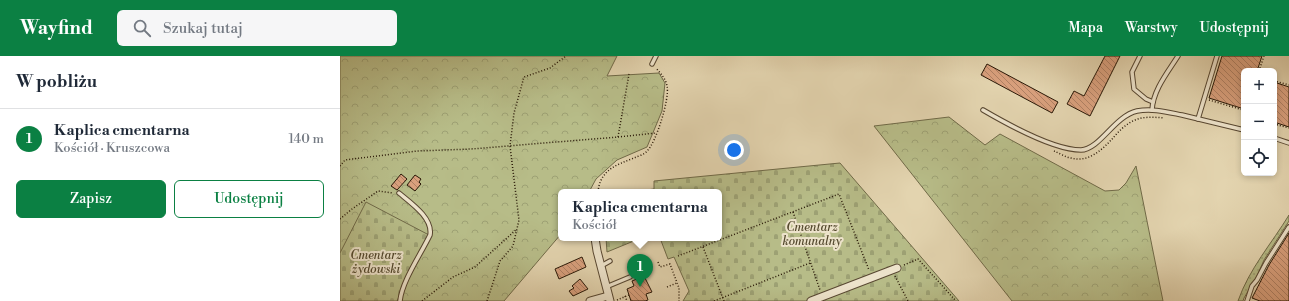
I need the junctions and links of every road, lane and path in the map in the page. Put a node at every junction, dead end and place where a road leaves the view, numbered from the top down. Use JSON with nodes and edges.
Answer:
{"nodes":[{"id":1,"x":566,"y":56,"type":"edge"},
{"id":2,"x":656,"y":56,"type":"edge"},
{"id":3,"x":1140,"y":56,"type":"edge"},
{"id":4,"x":1178,"y":56,"type":"edge"},
{"id":5,"x":1217,"y":56,"type":"edge"},
{"id":6,"x":1264,"y":56,"type":"edge"},
{"id":7,"x":652,"y":64,"type":"joint"},
{"id":8,"x":1260,"y":68,"type":"edge"},
{"id":9,"x":629,"y":74,"type":"dead end"},
{"id":10,"x":1277,"y":82,"type":"edge"},
{"id":11,"x":1289,"y":85,"type":"edge"},
{"id":12,"x":1207,"y":99,"type":"dead end"},
{"id":13,"x":1153,"y":102,"type":"junction"},
{"id":14,"x":1241,"y":109,"type":"edge"},
{"id":15,"x":983,"y":110,"type":"dead end"},
{"id":16,"x":1152,"y":110,"type":"junction"},
{"id":17,"x":1164,"y":118,"type":"dead end"},
{"id":18,"x":1198,"y":119,"type":"junction"},
{"id":19,"x":1277,"y":125,"type":"edge"},
{"id":20,"x":1289,"y":128,"type":"edge"},
{"id":21,"x":1241,"y":129,"type":"edge"},
{"id":22,"x":656,"y":134,"type":"junction"},
{"id":23,"x":618,"y":137,"type":"junction"},
{"id":24,"x":1277,"y":139,"type":"edge"},
{"id":25,"x":1289,"y":143,"type":"edge"},
{"id":26,"x":510,"y":146,"type":"junction"},
{"id":27,"x":1054,"y":151,"type":"dead end"},
{"id":28,"x":340,"y":166,"type":"edge"},
{"id":29,"x":599,"y":189,"type":"edge"},
{"id":30,"x":399,"y":194,"type":"joint"},
{"id":31,"x":793,"y":212,"type":"junction"},
{"id":32,"x":340,"y":219,"type":"edge"},
{"id":33,"x":1289,"y":227,"type":"edge"},
{"id":34,"x":517,"y":229,"type":"junction"},
{"id":35,"x":722,"y":239,"type":"edge"},
{"id":36,"x":596,"y":241,"type":"edge"},
{"id":37,"x":715,"y":241,"type":"edge"},
{"id":38,"x":702,"y":246,"type":"junction"},
{"id":39,"x":678,"y":256,"type":"dead end"},
{"id":40,"x":610,"y":261,"type":"dead end"},
{"id":41,"x":658,"y":262,"type":"dead end"},
{"id":42,"x":810,"y":263,"type":"junction"},
{"id":43,"x":600,"y":266,"type":"junction"},
{"id":44,"x":895,"y":269,"type":"junction"},
{"id":45,"x":630,"y":277,"type":"dead end"},
{"id":46,"x":872,"y":278,"type":"junction"},
{"id":47,"x":677,"y":283,"type":"junction"},
{"id":48,"x":606,"y":287,"type":"junction"},
{"id":49,"x":667,"y":287,"type":"dead end"},
{"id":50,"x":629,"y":295,"type":"dead end"},
{"id":51,"x":625,"y":296,"type":"junction"},
{"id":52,"x":823,"y":296,"type":"junction"},
{"id":53,"x":620,"y":298,"type":"dead end"},
{"id":54,"x":723,"y":298,"type":"junction"},
{"id":55,"x":609,"y":299,"type":"edge"},
{"id":56,"x":400,"y":301,"type":"edge"},
{"id":57,"x":422,"y":301,"type":"edge"},
{"id":58,"x":487,"y":301,"type":"edge"},
{"id":59,"x":590,"y":301,"type":"edge"},
{"id":60,"x":627,"y":301,"type":"edge"},
{"id":61,"x":679,"y":301,"type":"edge"},
{"id":62,"x":714,"y":301,"type":"edge"},
{"id":63,"x":724,"y":301,"type":"edge"},
{"id":64,"x":811,"y":301,"type":"edge"},
{"id":65,"x":908,"y":301,"type":"edge"},
{"id":66,"x":956,"y":301,"type":"edge"},
{"id":67,"x":1247,"y":301,"type":"edge"}],
"edges":[{"from":1,"to":26,"type":"path"},
{"from":2,"to":7,"type":"lane"},
{"from":3,"to":13,"type":"lane"},
{"from":4,"to":13,"type":"lane"},
{"from":5,"to":18,"type":"lane"},
{"from":6,"to":8,"type":"path"},
{"from":7,"to":22,"type":"path"},
{"from":9,"to":23,"type":"path"},
{"from":10,"to":11,"type":"path"},
{"from":12,"to":14,"type":"path"},
{"from":13,"to":16,"type":"lane"},
{"from":15,"to":16,"type":"lane"},
{"from":16,"to":18,"type":"lane"},
{"from":17,"to":27,"type":"path"},
{"from":18,"to":21,"type":"lane"},
{"from":19,"to":20,"type":"path"},
{"from":22,"to":23,"type":"path"},
{"from":22,"to":29,"type":"path"},
{"from":23,"to":26,"type":"path"},
{"from":24,"to":25,"type":"lane"},
{"from":26,"to":28,"type":"path"},
{"from":26,"to":34,"type":"path"},
{"from":30,"to":32,"type":"path"},
{"from":30,"to":56,"type":"lane"},
{"from":31,"to":35,"type":"path"},
{"from":31,"to":42,"type":"path"},
{"from":31,"to":46,"type":"path"},
{"from":33,"to":67,"type":"lane"},
{"from":34,"to":57,"type":"path"},
{"from":34,"to":58,"type":"path"},
{"from":36,"to":43,"type":"street"},
{"from":37,"to":38,"type":"path"},
{"from":38,"to":39,"type":"path"},
{"from":38,"to":54,"type":"path"},
{"from":40,"to":43,"type":"lane"},
{"from":41,"to":47,"type":"path"},
{"from":42,"to":52,"type":"path"},
{"from":42,"to":54,"type":"path"},
{"from":43,"to":48,"type":"street"},
{"from":44,"to":46,"type":"street"},
{"from":44,"to":65,"type":"path"},
{"from":44,"to":66,"type":"path"},
{"from":45,"to":48,"type":"lane"},
{"from":46,"to":52,"type":"street"},
{"from":47,"to":49,"type":"path"},
{"from":47,"to":61,"type":"path"},
{"from":48,"to":55,"type":"street"},
{"from":50,"to":51,"type":"path"},
{"from":51,"to":53,"type":"path"},
{"from":51,"to":60,"type":"path"},
{"from":52,"to":64,"type":"street"},
{"from":54,"to":62,"type":"path"},
{"from":54,"to":63,"type":"path"},
{"from":55,"to":59,"type":"street"}]}
